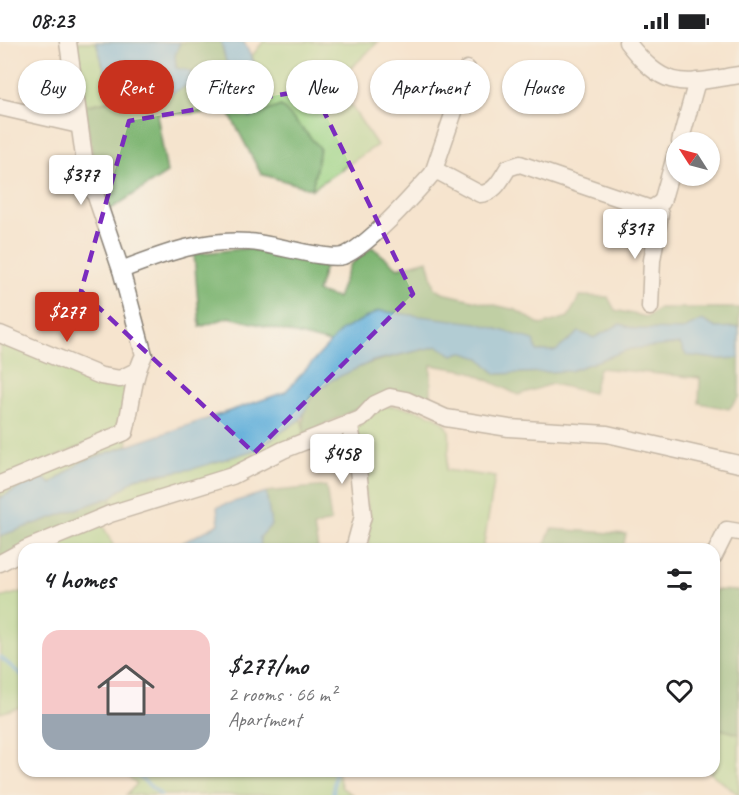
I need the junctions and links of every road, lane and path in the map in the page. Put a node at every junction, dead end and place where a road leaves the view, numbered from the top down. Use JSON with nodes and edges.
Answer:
{"nodes":[{"id":1,"x":68,"y":42,"type":"edge"},
{"id":2,"x":627,"y":42,"type":"edge"},
{"id":3,"x":739,"y":75,"type":"edge"},
{"id":4,"x":698,"y":81,"type":"junction"},
{"id":5,"x":0,"y":107,"type":"edge"},
{"id":6,"x":453,"y":114,"type":"edge"},
{"id":7,"x":80,"y":125,"type":"junction"},
{"id":8,"x":683,"y":132,"type":"edge"},
{"id":9,"x":433,"y":173,"type":"junction"},
{"id":10,"x":667,"y":186,"type":"edge"},
{"id":11,"x":656,"y":207,"type":"junction"},
{"id":12,"x":122,"y":270,"type":"junction"},
{"id":13,"x":650,"y":307,"type":"dead end"},
{"id":14,"x":0,"y":334,"type":"edge"},
{"id":15,"x":136,"y":371,"type":"junction"},
{"id":16,"x":349,"y":423,"type":"junction"},
{"id":17,"x":739,"y":464,"type":"edge"},
{"id":18,"x":0,"y":484,"type":"edge"},
{"id":19,"x":739,"y":532,"type":"edge"},
{"id":20,"x":42,"y":543,"type":"edge"},
{"id":21,"x":356,"y":543,"type":"edge"},
{"id":22,"x":720,"y":544,"type":"edge"},
{"id":23,"x":18,"y":554,"type":"edge"},
{"id":24,"x":0,"y":563,"type":"edge"}],
"edges":[{"from":1,"to":7,"type":"street"},
{"from":2,"to":4,"type":"street"},
{"from":3,"to":4,"type":"street"},
{"from":4,"to":8,"type":"street"},
{"from":5,"to":7,"type":"street"},
{"from":6,"to":9,"type":"street"},
{"from":7,"to":12,"type":"street"},
{"from":9,"to":11,"type":"street"},
{"from":9,"to":12,"type":"street"},
{"from":10,"to":11,"type":"street"},
{"from":11,"to":13,"type":"street"},
{"from":12,"to":15,"type":"street"},
{"from":14,"to":15,"type":"street"},
{"from":15,"to":18,"type":"street"},
{"from":16,"to":17,"type":"street"},
{"from":16,"to":20,"type":"street"},
{"from":16,"to":21,"type":"street"},
{"from":19,"to":22,"type":"street"},
{"from":23,"to":24,"type":"street"}]}
